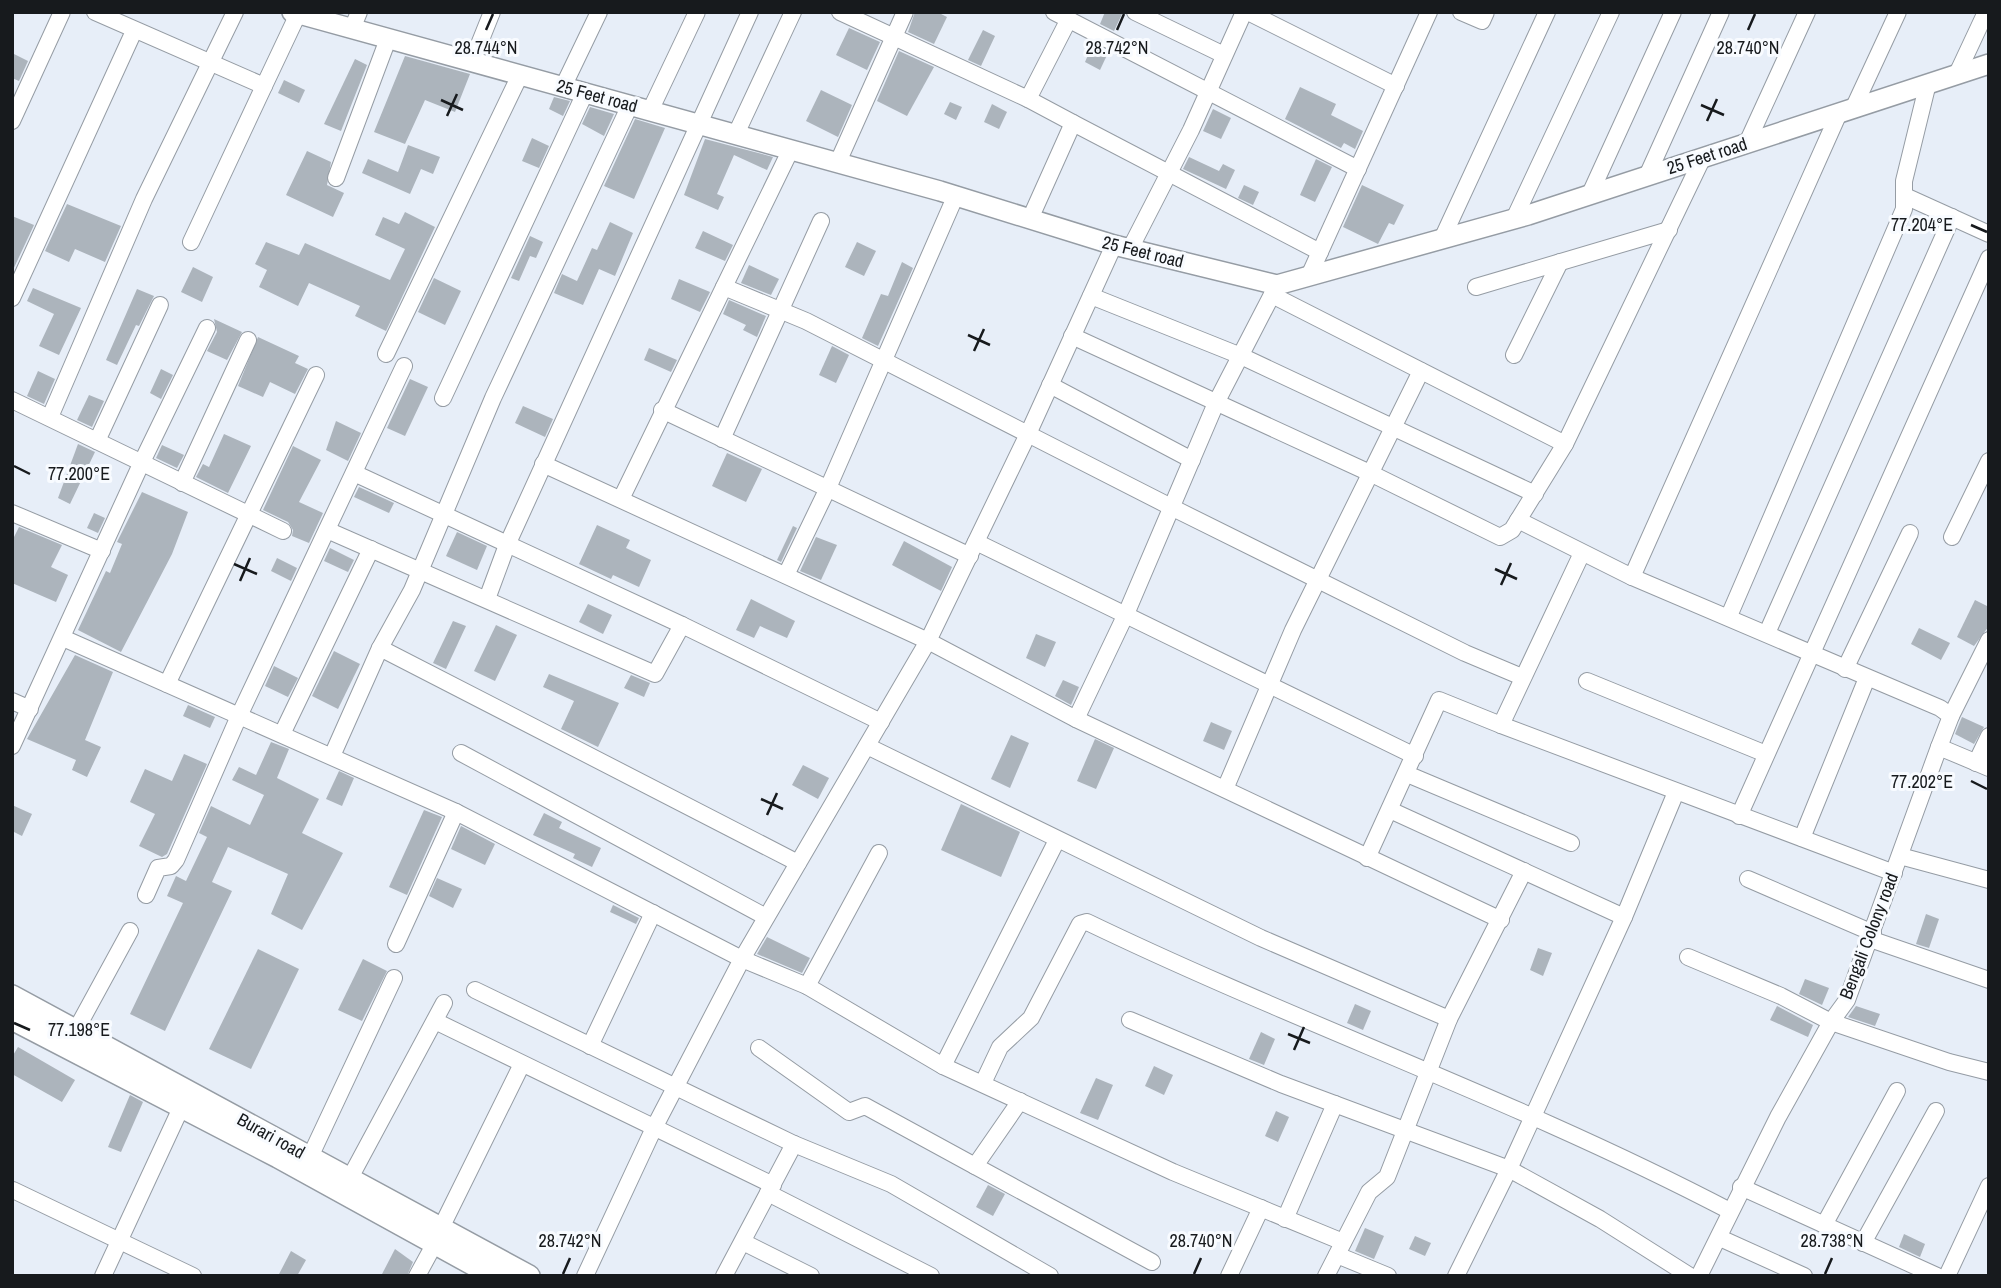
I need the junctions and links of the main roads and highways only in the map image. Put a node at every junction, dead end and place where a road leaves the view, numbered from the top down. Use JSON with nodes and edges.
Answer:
{"nodes":[{"id":1,"x":12,"y":996,"type":"edge"},
{"id":2,"x":12,"y":1019,"type":"edge"},
{"id":3,"x":185,"y":1099,"type":"junction"},
{"id":4,"x":438,"y":1235,"type":"junction"},
{"id":5,"x":494,"y":1276,"type":"edge"},
{"id":6,"x":530,"y":1276,"type":"edge"}],
"edges":[{"from":1,"to":3,"type":"main road","name":"Burari road"},
{"from":2,"to":3,"type":"main road","name":"Burari road"},
{"from":3,"to":4,"type":"main road","name":"Burari road"},
{"from":3,"to":4,"type":"main road","name":"Burari road"},
{"from":4,"to":5,"type":"main road","name":"Burari road"},
{"from":4,"to":6,"type":"main road","name":"Burari road"}]}
